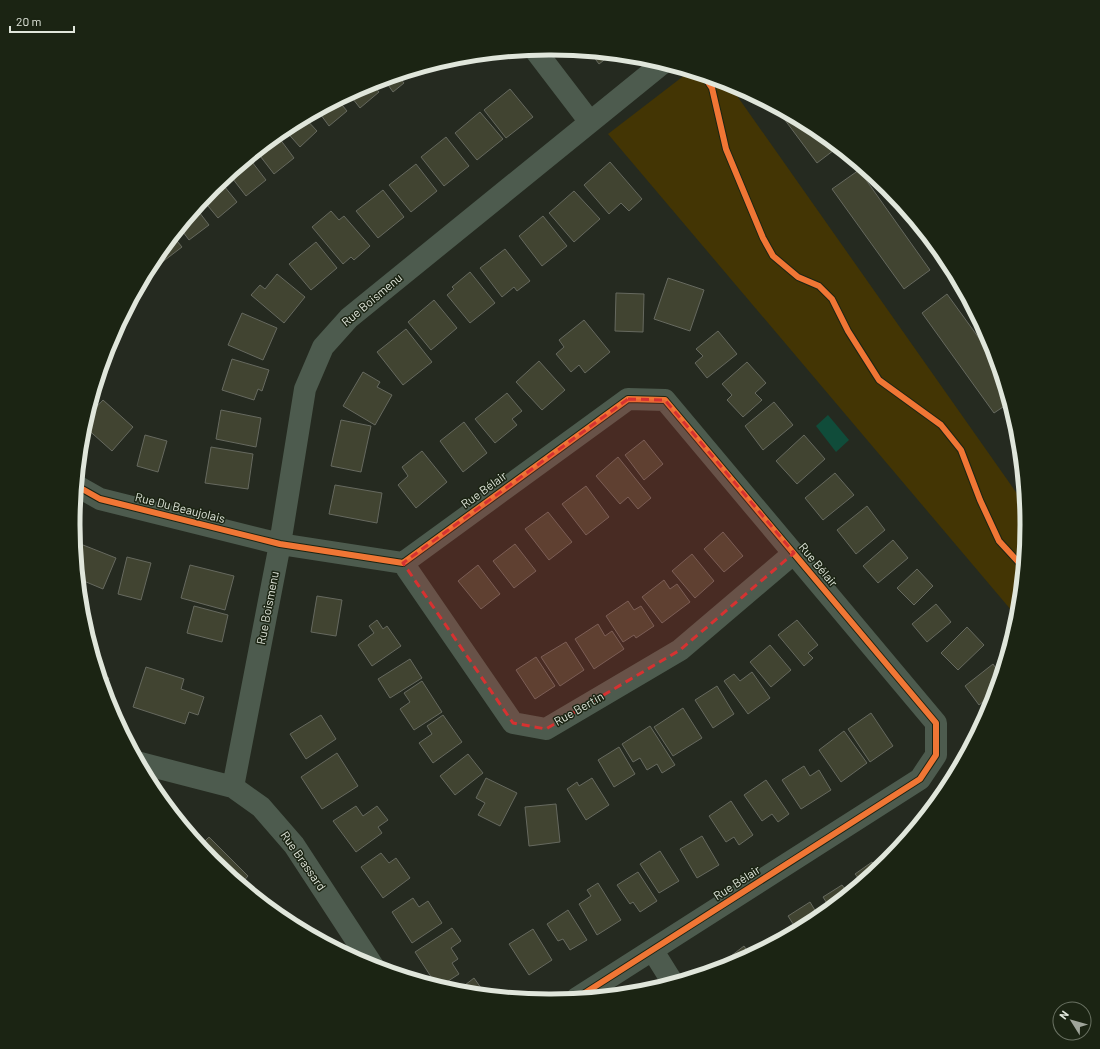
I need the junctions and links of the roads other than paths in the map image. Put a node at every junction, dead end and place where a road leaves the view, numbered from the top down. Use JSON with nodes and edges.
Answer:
{"nodes":[{"id":1,"x":539,"y":55,"type":"edge"},
{"id":2,"x":657,"y":68,"type":"edge"},
{"id":3,"x":590,"y":122,"type":"junction"},
{"id":4,"x":82,"y":489,"type":"edge"},
{"id":5,"x":280,"y":544,"type":"junction"},
{"id":6,"x":794,"y":553,"type":"junction"},
{"id":7,"x":403,"y":563,"type":"junction"},
{"id":8,"x":147,"y":765,"type":"edge"},
{"id":9,"x":233,"y":788,"type":"junction"},
{"id":10,"x":653,"y":951,"type":"junction"},
{"id":11,"x":367,"y":957,"type":"edge"},
{"id":12,"x":670,"y":978,"type":"edge"},
{"id":13,"x":587,"y":992,"type":"edge"}],
"edges":[{"from":1,"to":3,"type":"street"},
{"from":2,"to":3,"type":"street","name":"Rue Boismenu"},
{"from":3,"to":5,"type":"street","name":"Rue Boismenu"},
{"from":4,"to":5,"type":"street","name":"Rue Du Beaujolais"},
{"from":5,"to":7,"type":"street"},
{"from":5,"to":9,"type":"street","name":"Rue Boismenu"},
{"from":6,"to":7,"type":"street","name":"Rue Bélair"},
{"from":6,"to":7,"type":"street","name":"Rue Bertin"},
{"from":6,"to":10,"type":"street","name":"Rue Bélair"},
{"from":8,"to":9,"type":"street","name":"Rue Brassard"},
{"from":9,"to":11,"type":"street","name":"Rue Brassard"},
{"from":10,"to":12,"type":"street"},
{"from":10,"to":13,"type":"street","name":"Rue Bélair"}]}
